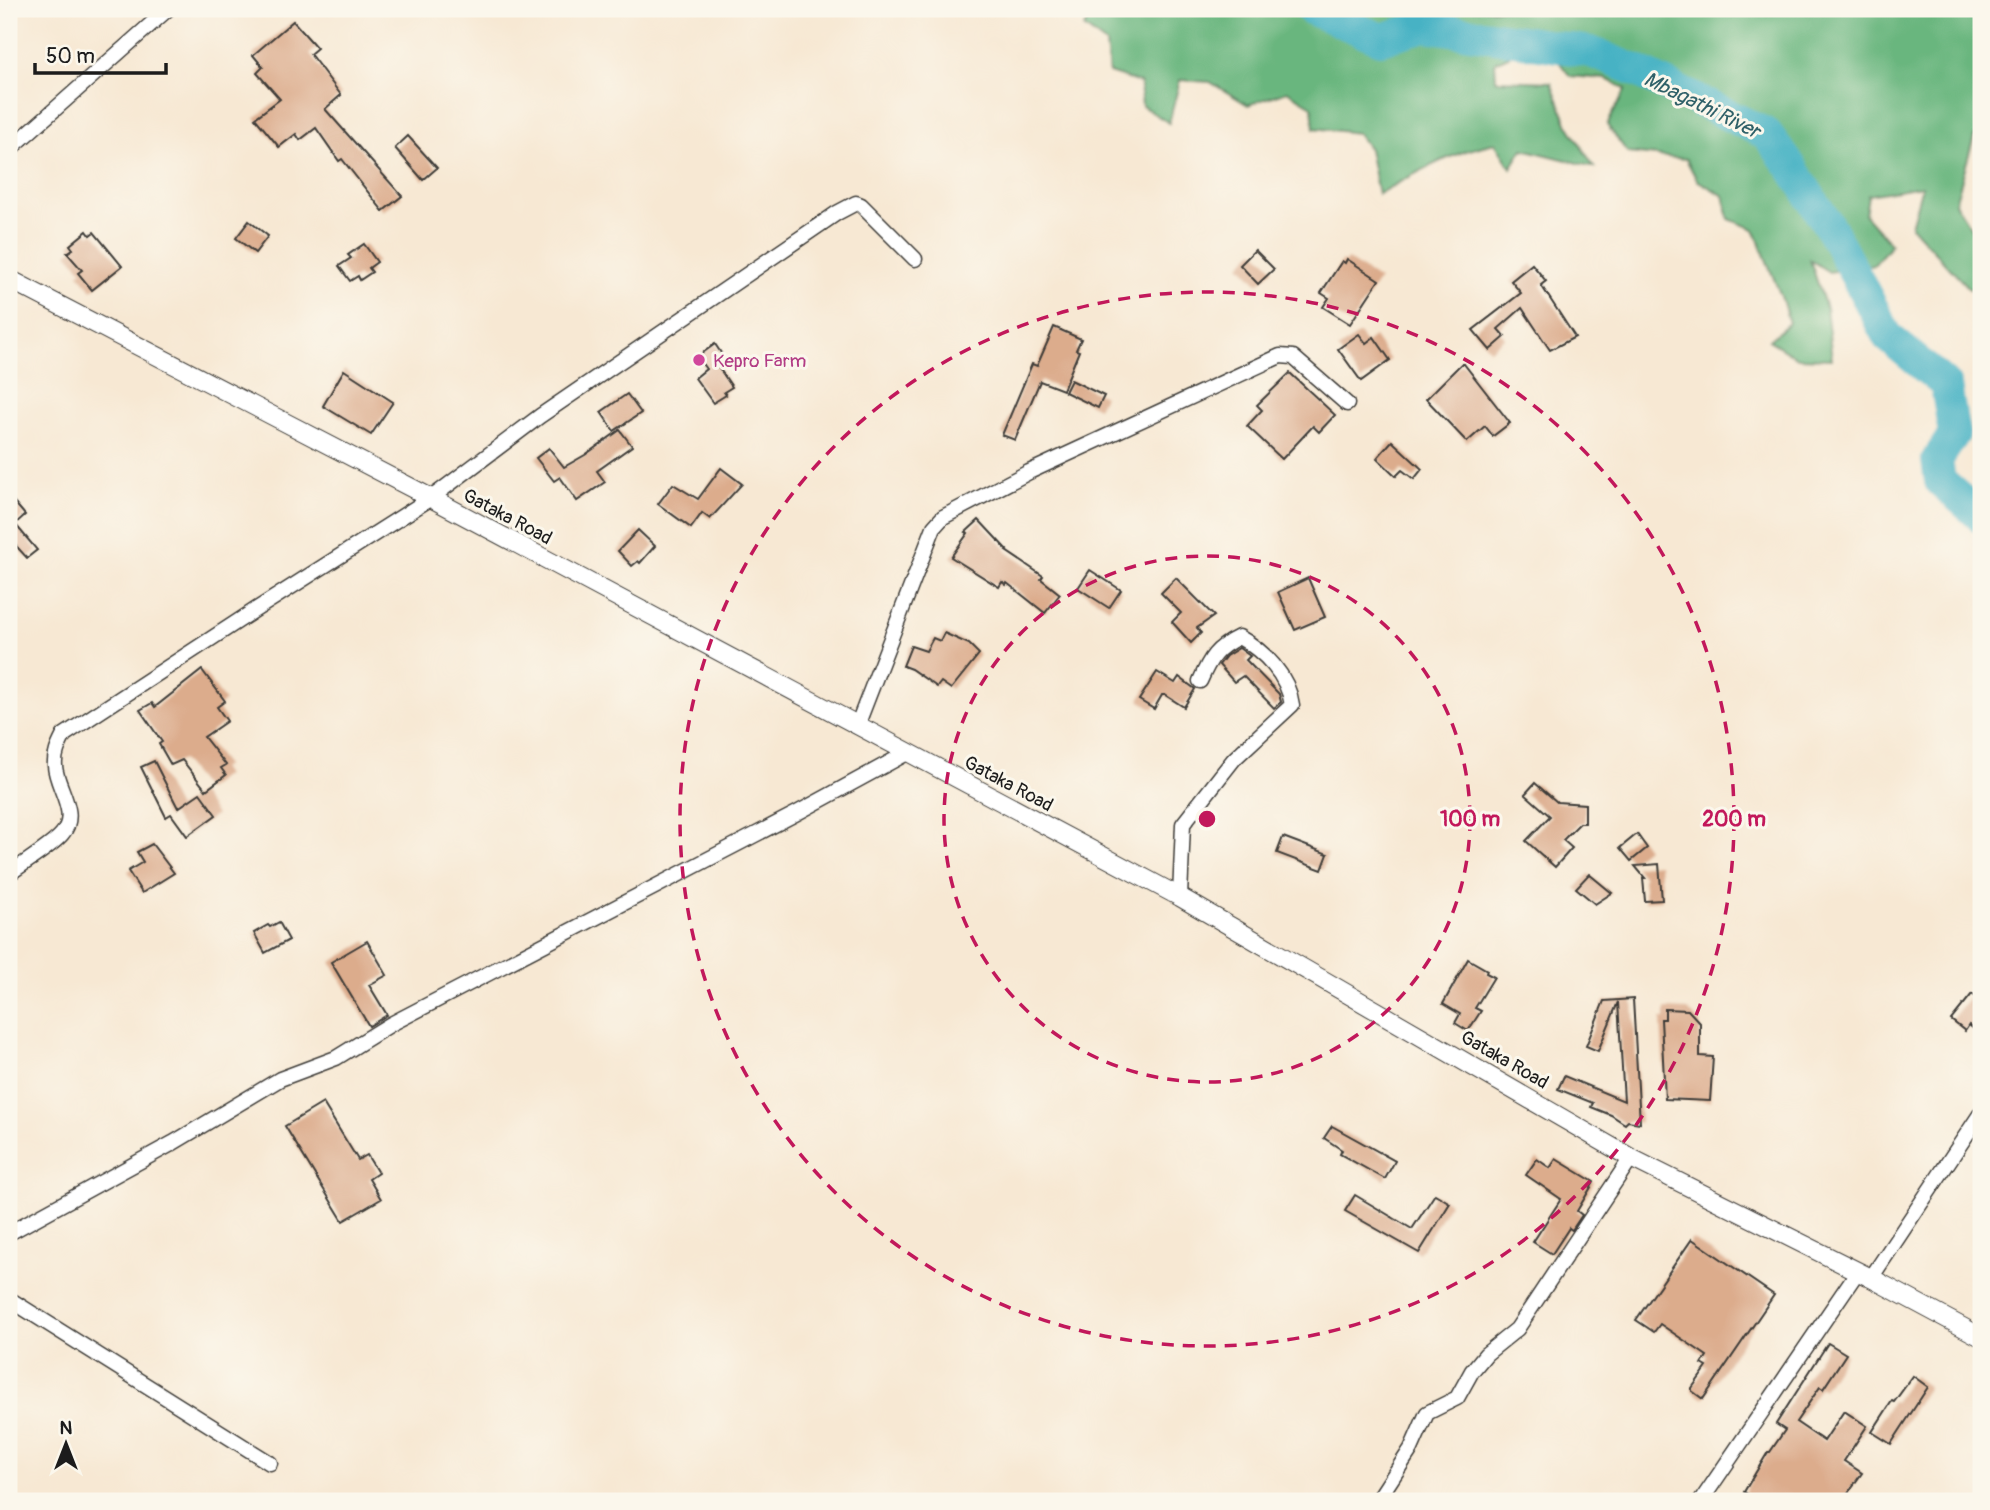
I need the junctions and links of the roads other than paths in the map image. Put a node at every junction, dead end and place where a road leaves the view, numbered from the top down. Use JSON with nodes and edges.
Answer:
{"nodes":[{"id":1,"x":168,"y":9,"type":"edge"},
{"id":2,"x":9,"y":150,"type":"edge"},
{"id":3,"x":915,"y":259,"type":"dead end"},
{"id":4,"x":9,"y":279,"type":"edge"},
{"id":5,"x":1347,"y":404,"type":"dead end"},
{"id":6,"x":431,"y":498,"type":"junction"},
{"id":7,"x":1200,"y":681,"type":"dead end"},
{"id":8,"x":857,"y":726,"type":"junction"},
{"id":9,"x":907,"y":753,"type":"junction"},
{"id":10,"x":9,"y":874,"type":"edge"},
{"id":11,"x":1180,"y":897,"type":"junction"},
{"id":12,"x":1981,"y":1113,"type":"edge"},
{"id":13,"x":1631,"y":1158,"type":"junction"},
{"id":14,"x":9,"y":1233,"type":"edge"},
{"id":15,"x":1865,"y":1275,"type":"junction"},
{"id":16,"x":9,"y":1299,"type":"edge"},
{"id":17,"x":1981,"y":1337,"type":"edge"},
{"id":18,"x":270,"y":1463,"type":"dead end"},
{"id":19,"x":1377,"y":1501,"type":"edge"},
{"id":20,"x":1701,"y":1501,"type":"edge"}],
"edges":[{"from":1,"to":2,"type":"street"},
{"from":3,"to":6,"type":"street"},
{"from":4,"to":6,"type":"street","name":"Gataka Road"},
{"from":5,"to":8,"type":"street"},
{"from":6,"to":8,"type":"street","name":"Gataka Road"},
{"from":6,"to":10,"type":"street"},
{"from":7,"to":11,"type":"street"},
{"from":8,"to":9,"type":"street","name":"Gataka Road"},
{"from":9,"to":11,"type":"street","name":"Gataka Road"},
{"from":9,"to":14,"type":"street"},
{"from":11,"to":13,"type":"street","name":"Gataka Road"},
{"from":12,"to":15,"type":"street"},
{"from":13,"to":15,"type":"street","name":"Gataka Road"},
{"from":13,"to":19,"type":"street"},
{"from":15,"to":17,"type":"street","name":"Gataka Road"},
{"from":15,"to":20,"type":"street"},
{"from":16,"to":18,"type":"street"}]}
